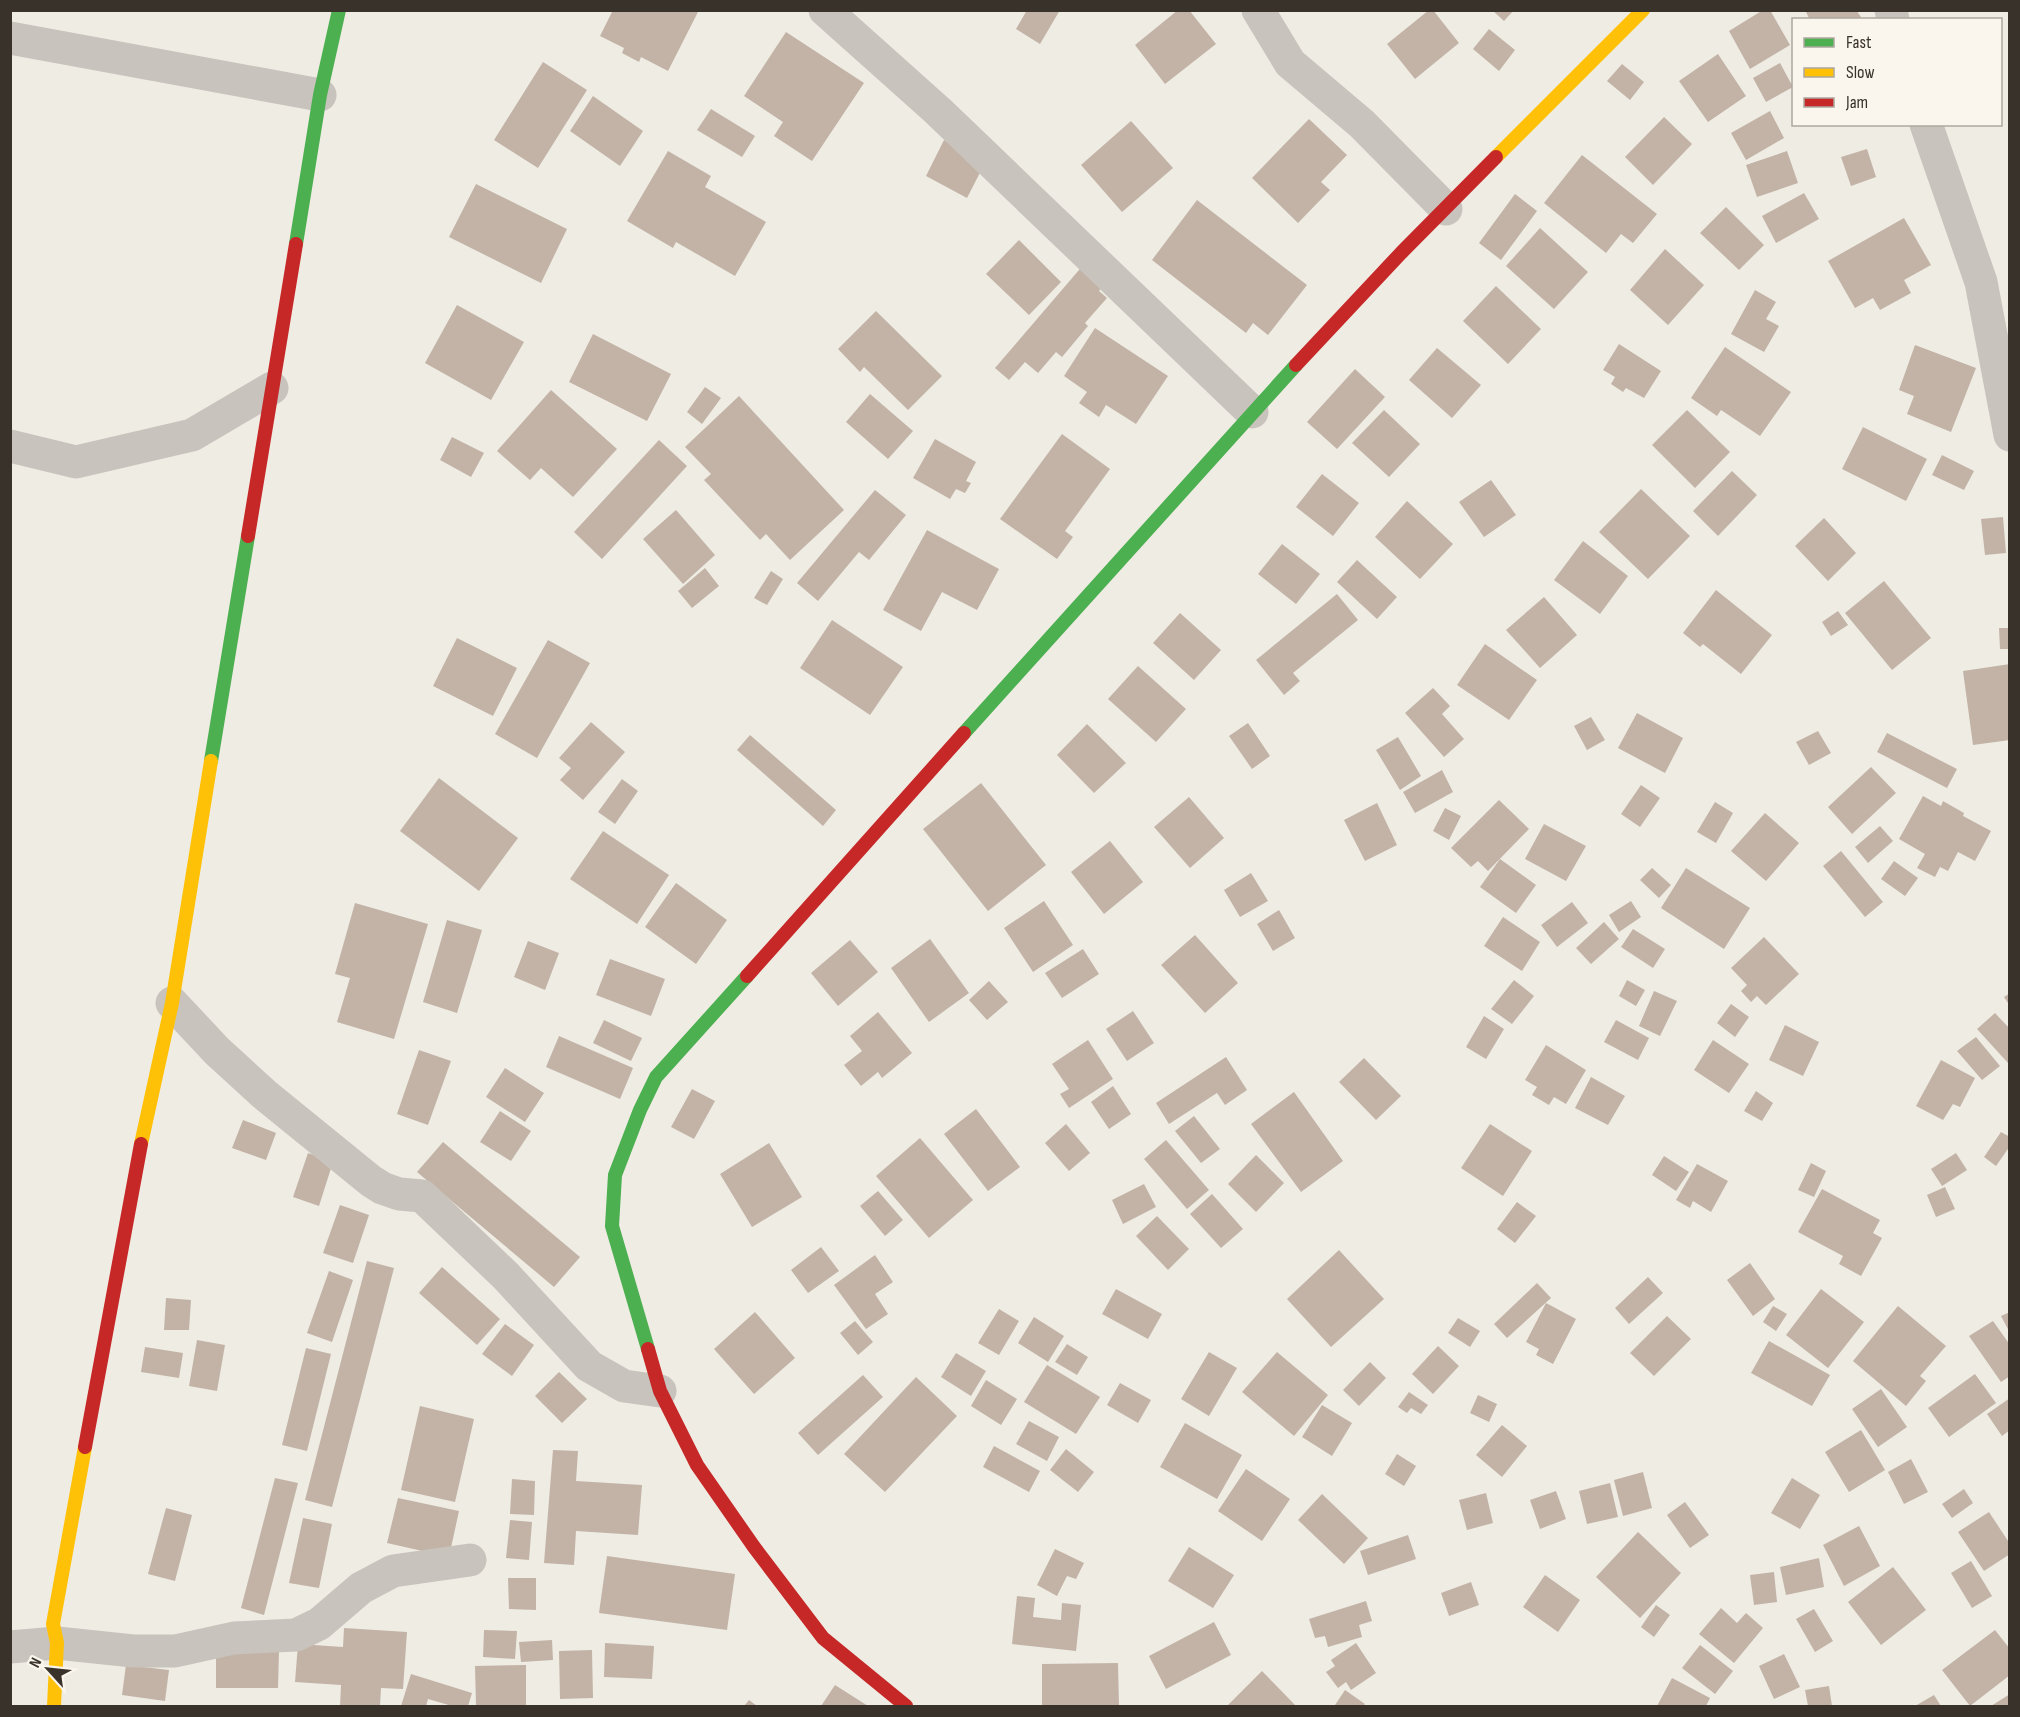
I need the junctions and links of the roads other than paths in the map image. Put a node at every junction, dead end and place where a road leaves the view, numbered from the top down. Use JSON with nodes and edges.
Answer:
{"nodes":[{"id":1,"x":339,"y":10,"type":"edge"},
{"id":2,"x":825,"y":10,"type":"edge"},
{"id":3,"x":1258,"y":10,"type":"edge"},
{"id":4,"x":1643,"y":10,"type":"edge"},
{"id":5,"x":10,"y":38,"type":"edge"},
{"id":6,"x":320,"y":95,"type":"junction"},
{"id":7,"x":1927,"y":126,"type":"edge"},
{"id":8,"x":1446,"y":208,"type":"junction"},
{"id":9,"x":272,"y":388,"type":"junction"},
{"id":10,"x":1252,"y":412,"type":"junction"},
{"id":11,"x":2010,"y":435,"type":"edge"},
{"id":12,"x":10,"y":446,"type":"edge"},
{"id":13,"x":172,"y":1003,"type":"junction"},
{"id":14,"x":660,"y":1391,"type":"junction"},
{"id":15,"x":470,"y":1560,"type":"dead end"},
{"id":16,"x":57,"y":1643,"type":"junction"},
{"id":17,"x":10,"y":1647,"type":"edge"},
{"id":18,"x":54,"y":1707,"type":"edge"},
{"id":19,"x":906,"y":1707,"type":"edge"}],
"edges":[{"from":1,"to":6,"type":"street"},
{"from":2,"to":10,"type":"street"},
{"from":3,"to":8,"type":"street"},
{"from":4,"to":8,"type":"street"},
{"from":5,"to":6,"type":"street"},
{"from":6,"to":9,"type":"street"},
{"from":7,"to":11,"type":"street"},
{"from":8,"to":10,"type":"street"},
{"from":9,"to":12,"type":"street"},
{"from":9,"to":13,"type":"street"},
{"from":10,"to":14,"type":"street"},
{"from":13,"to":14,"type":"street"},
{"from":13,"to":16,"type":"street"},
{"from":14,"to":19,"type":"street"},
{"from":15,"to":16,"type":"street"},
{"from":16,"to":17,"type":"street"},
{"from":16,"to":18,"type":"street"}]}
